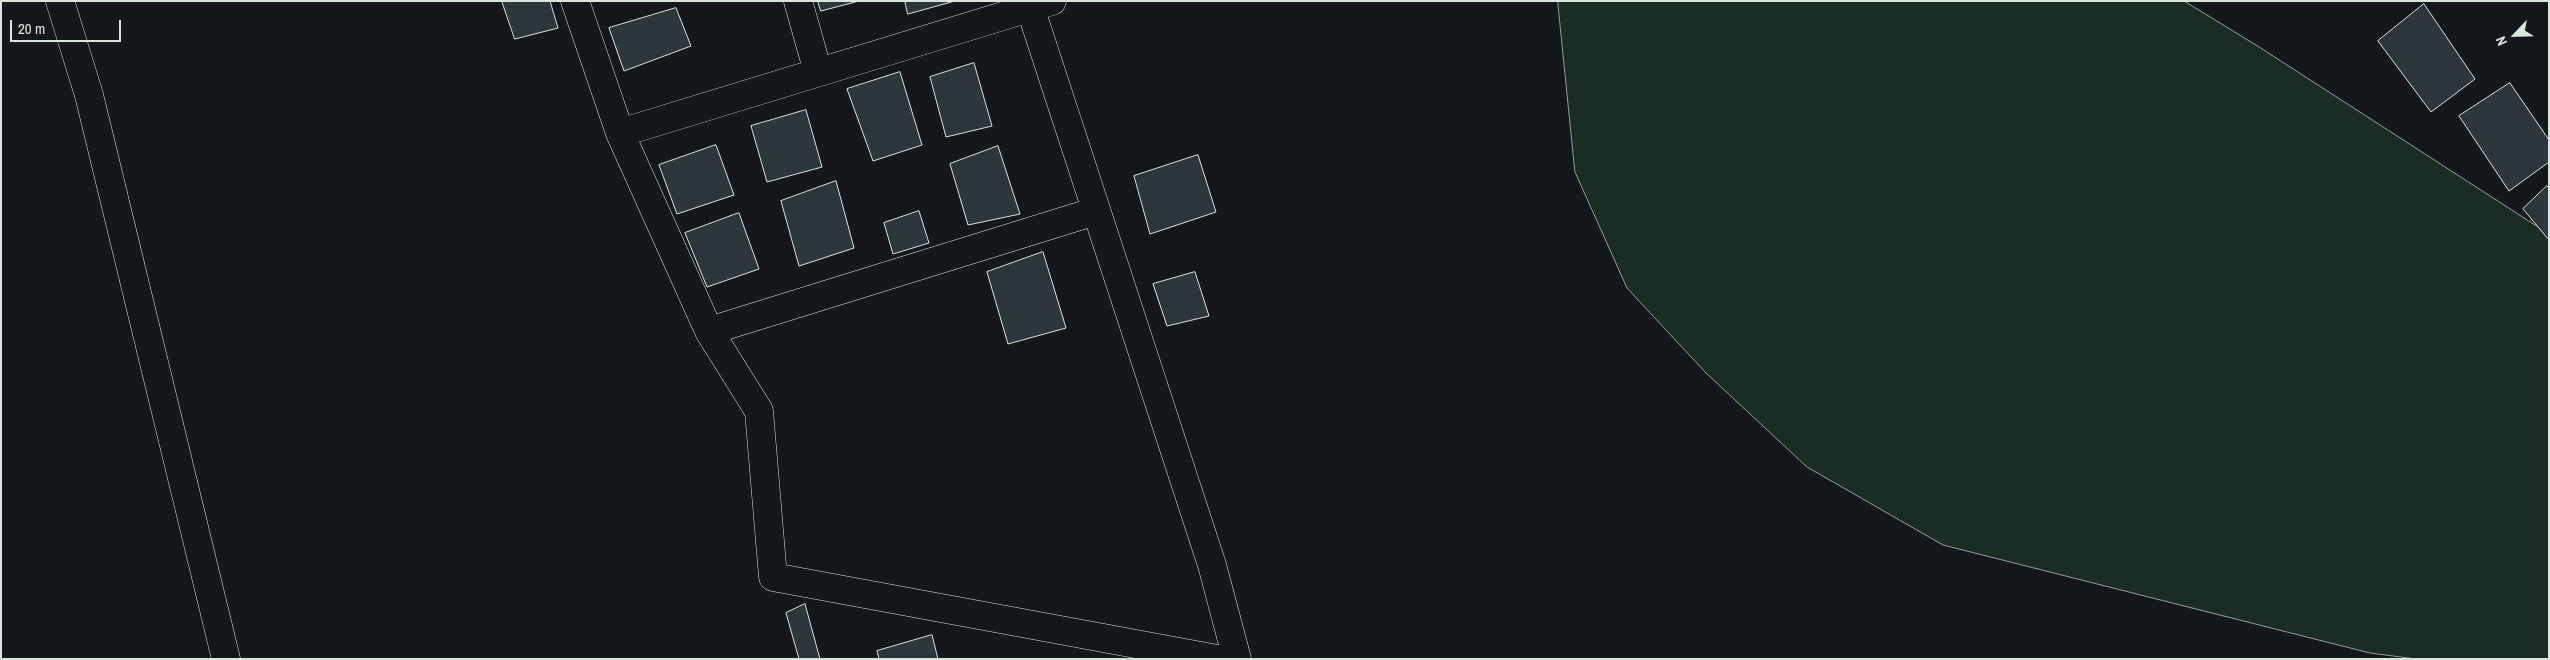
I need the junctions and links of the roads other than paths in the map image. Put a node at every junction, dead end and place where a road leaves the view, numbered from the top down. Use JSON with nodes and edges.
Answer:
{"nodes":[{"id":1,"x":60,"y":1,"type":"edge"},
{"id":2,"x":575,"y":1,"type":"edge"},
{"id":3,"x":798,"y":1,"type":"edge"},
{"id":4,"x":1036,"y":3,"type":"edge"},
{"id":5,"x":818,"y":72,"type":"junction"},
{"id":6,"x":620,"y":133,"type":"junction"},
{"id":7,"x":1096,"y":211,"type":"junction"},
{"id":8,"x":709,"y":331,"type":"junction"},
{"id":9,"x":226,"y":659,"type":"edge"},
{"id":10,"x":1217,"y":659,"type":"edge"},
{"id":11,"x":1237,"y":659,"type":"edge"}],
"edges":[{"from":1,"to":9,"type":"street"},
{"from":2,"to":6,"type":"street"},
{"from":3,"to":5,"type":"street"},
{"from":4,"to":5,"type":"street"},
{"from":4,"to":7,"type":"street"},
{"from":5,"to":6,"type":"street"},
{"from":6,"to":8,"type":"street"},
{"from":7,"to":8,"type":"street"},
{"from":7,"to":11,"type":"street"},
{"from":8,"to":10,"type":"street"}]}
